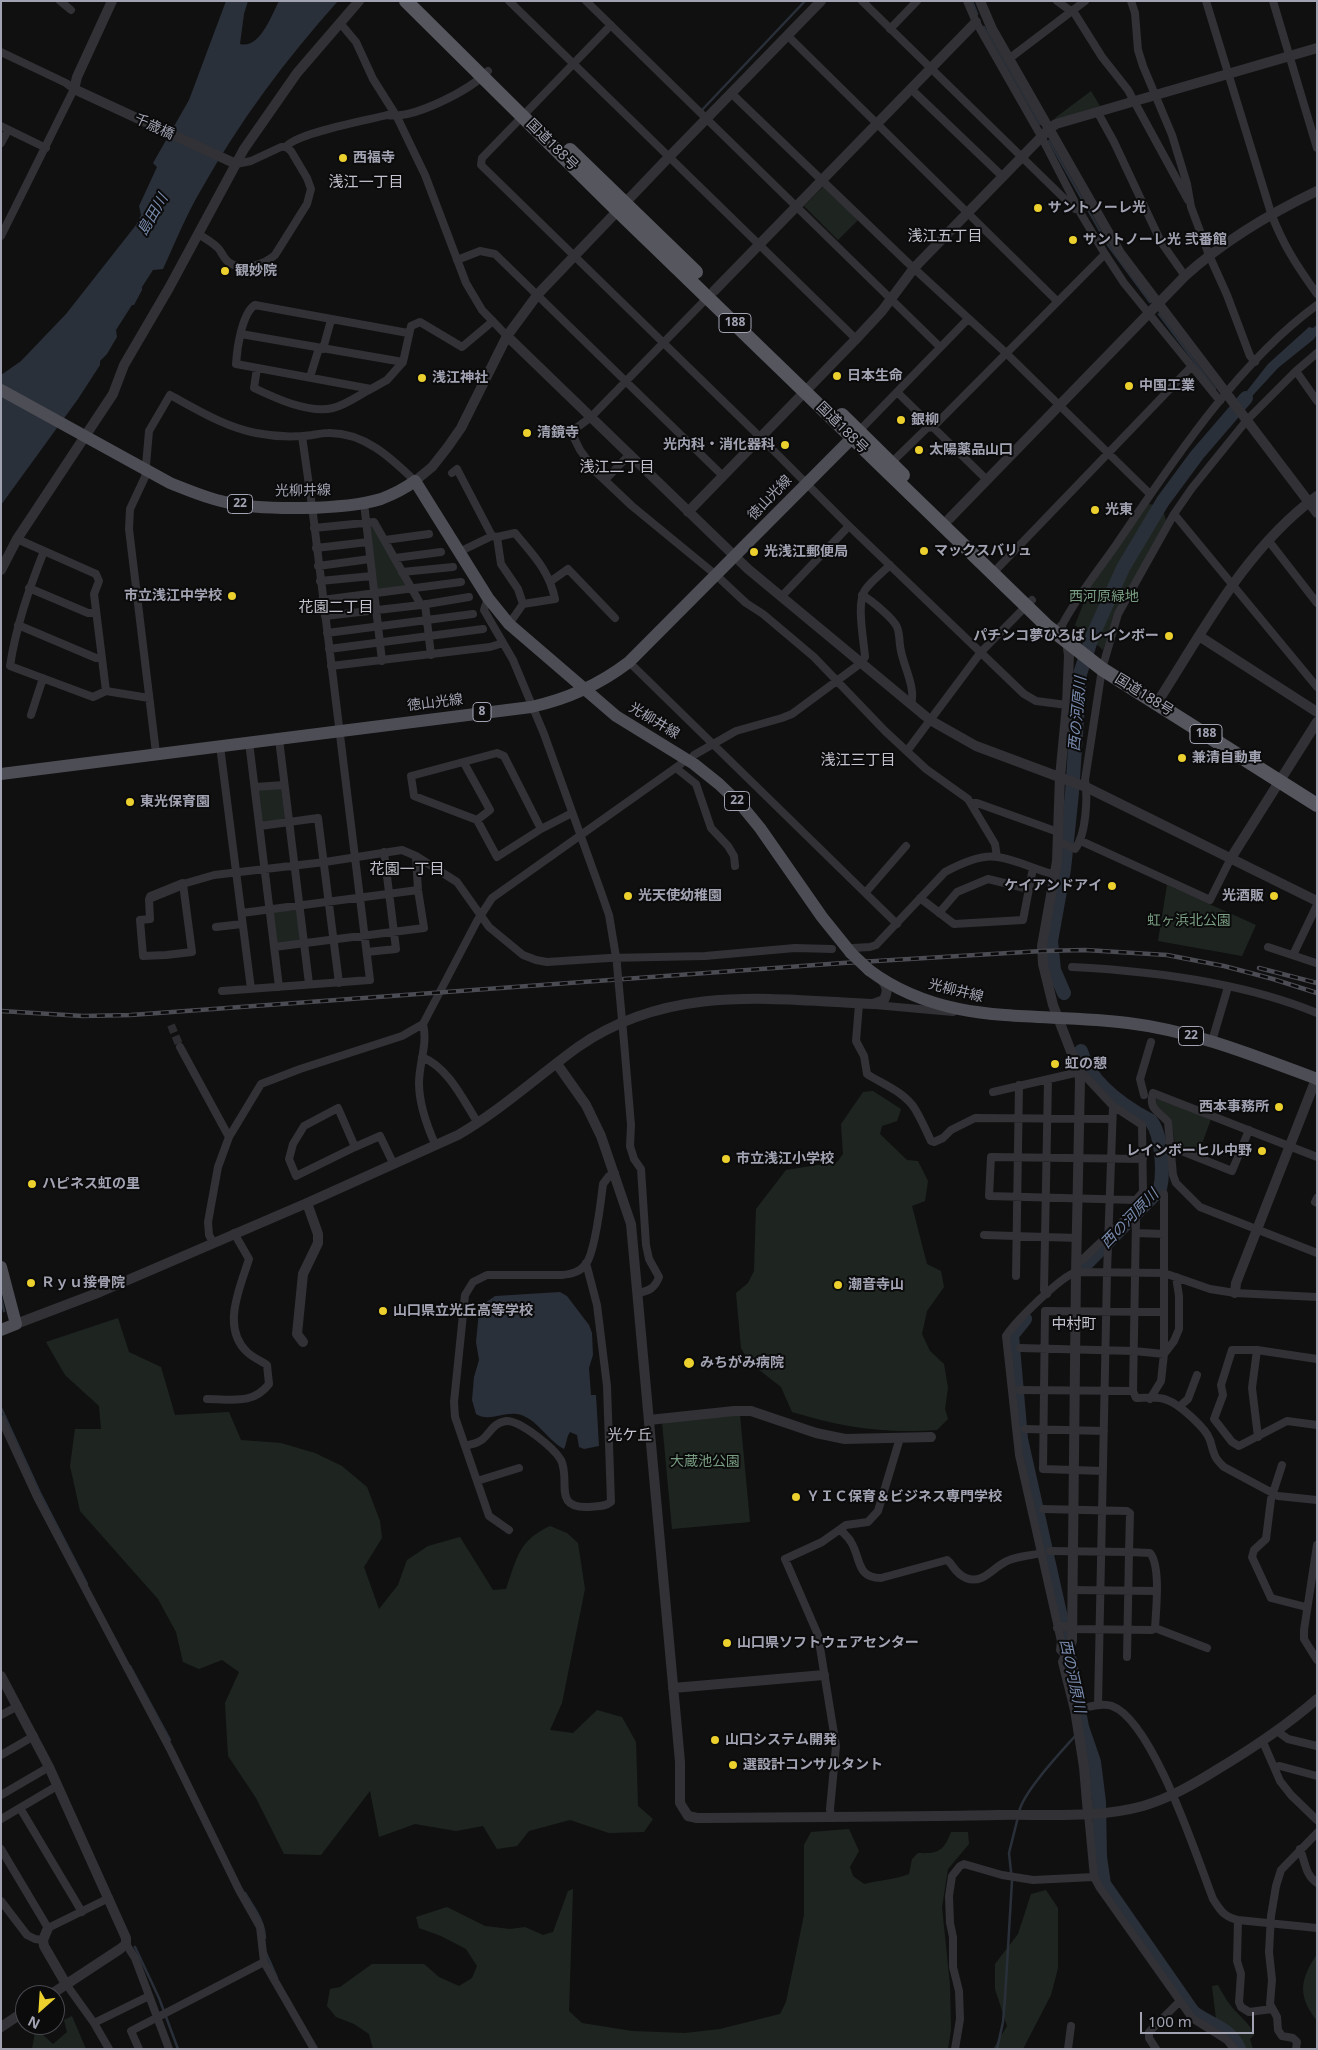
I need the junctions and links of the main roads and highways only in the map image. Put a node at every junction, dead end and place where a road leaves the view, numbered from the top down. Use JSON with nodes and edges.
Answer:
{"nodes":[{"id":1,"x":406,"y":1,"type":"edge"},
{"id":2,"x":416,"y":1,"type":"edge"},
{"id":3,"x":486,"y":74,"type":"junction"},
{"id":4,"x":1,"y":390,"type":"edge"},
{"id":5,"x":855,"y":434,"type":"junction"},
{"id":6,"x":1029,"y":603,"type":"junction"},
{"id":7,"x":1074,"y":645,"type":"junction"},
{"id":8,"x":584,"y":690,"type":"junction"},
{"id":9,"x":1,"y":774,"type":"edge"},
{"id":10,"x":1281,"y":777,"type":"junction"},
{"id":11,"x":1317,"y":796,"type":"edge"},
{"id":12,"x":1317,"y":805,"type":"edge"},
{"id":13,"x":1317,"y":1078,"type":"edge"},
{"id":14,"x":1,"y":1267,"type":"edge"},
{"id":15,"x":1,"y":1330,"type":"edge"}],
"edges":[{"from":1,"to":3,"type":"highway","name":"国道188号","number":"188"},
{"from":2,"to":3,"type":"highway","name":"国道188号","number":"188"},
{"from":3,"to":5,"type":"highway","name":"国道188号","number":"188"},
{"from":4,"to":8,"type":"main road","name":"光柳井線","number":"22"},
{"from":5,"to":6,"type":"highway","name":"国道188号","number":"188"},
{"from":5,"to":8,"type":"main road","name":"徳山光線","number":"8"},
{"from":6,"to":7,"type":"highway","name":"国道188号","number":"188"},
{"from":6,"to":7,"type":"highway","name":"国道188号","number":"188"},
{"from":7,"to":10,"type":"highway","name":"国道188号","number":"188"},
{"from":8,"to":9,"type":"main road","name":"徳山光線","number":"8"},
{"from":8,"to":13,"type":"main road","name":"光柳井線","number":"22","bridge":true},
{"from":10,"to":11,"type":"highway","name":"国道188号","number":"188"},
{"from":10,"to":12,"type":"highway","name":"国道188号","number":"188"},
{"from":14,"to":15,"type":"main road"}]}
